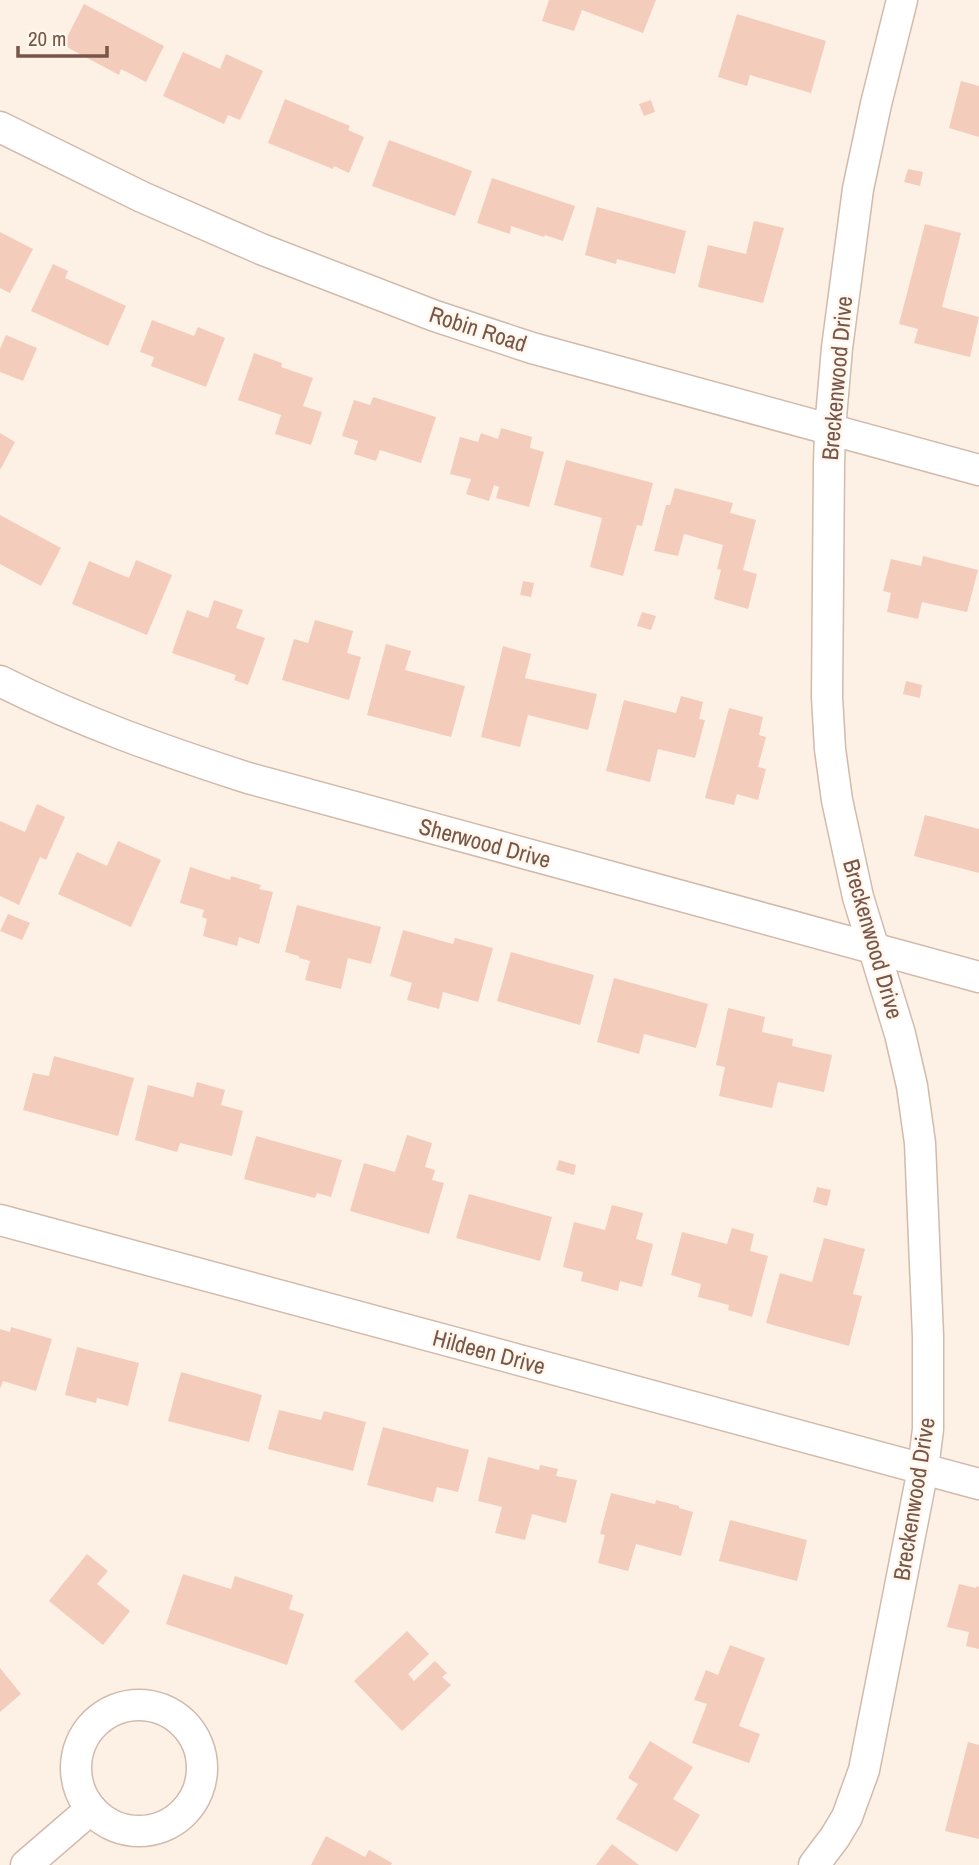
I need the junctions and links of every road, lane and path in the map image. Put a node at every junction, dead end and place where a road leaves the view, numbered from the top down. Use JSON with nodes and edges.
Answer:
{"nodes":[{"id":1,"x":902,"y":0,"type":"edge"},
{"id":2,"x":0,"y":127,"type":"edge"},
{"id":3,"x":830,"y":429,"type":"junction"},
{"id":4,"x":979,"y":470,"type":"edge"},
{"id":5,"x":0,"y":681,"type":"edge"},
{"id":6,"x":875,"y":948,"type":"junction"},
{"id":7,"x":979,"y":976,"type":"edge"},
{"id":8,"x":0,"y":1220,"type":"edge"},
{"id":9,"x":923,"y":1469,"type":"junction"},
{"id":10,"x":979,"y":1484,"type":"edge"},
{"id":11,"x":92,"y":1809,"type":"junction"},
{"id":12,"x":26,"y":1865,"type":"edge"},
{"id":13,"x":814,"y":1865,"type":"edge"}],
"edges":[{"from":1,"to":3,"type":"street","name":"Breckenwood Drive"},
{"from":2,"to":3,"type":"street","name":"Robin Road"},
{"from":3,"to":4,"type":"street","name":"Robin Road"},
{"from":3,"to":6,"type":"street","name":"Breckenwood Drive"},
{"from":5,"to":6,"type":"street","name":"Sherwood Drive"},
{"from":6,"to":7,"type":"street","name":"Sherwood Drive"},
{"from":6,"to":9,"type":"street","name":"Breckenwood Drive"},
{"from":8,"to":9,"type":"street","name":"Hildeen Drive"},
{"from":9,"to":10,"type":"street","name":"Hildeen Drive"},
{"from":9,"to":13,"type":"street","name":"Breckenwood Drive"},
{"from":11,"to":11,"type":"street"},
{"from":11,"to":12,"type":"street"}]}
